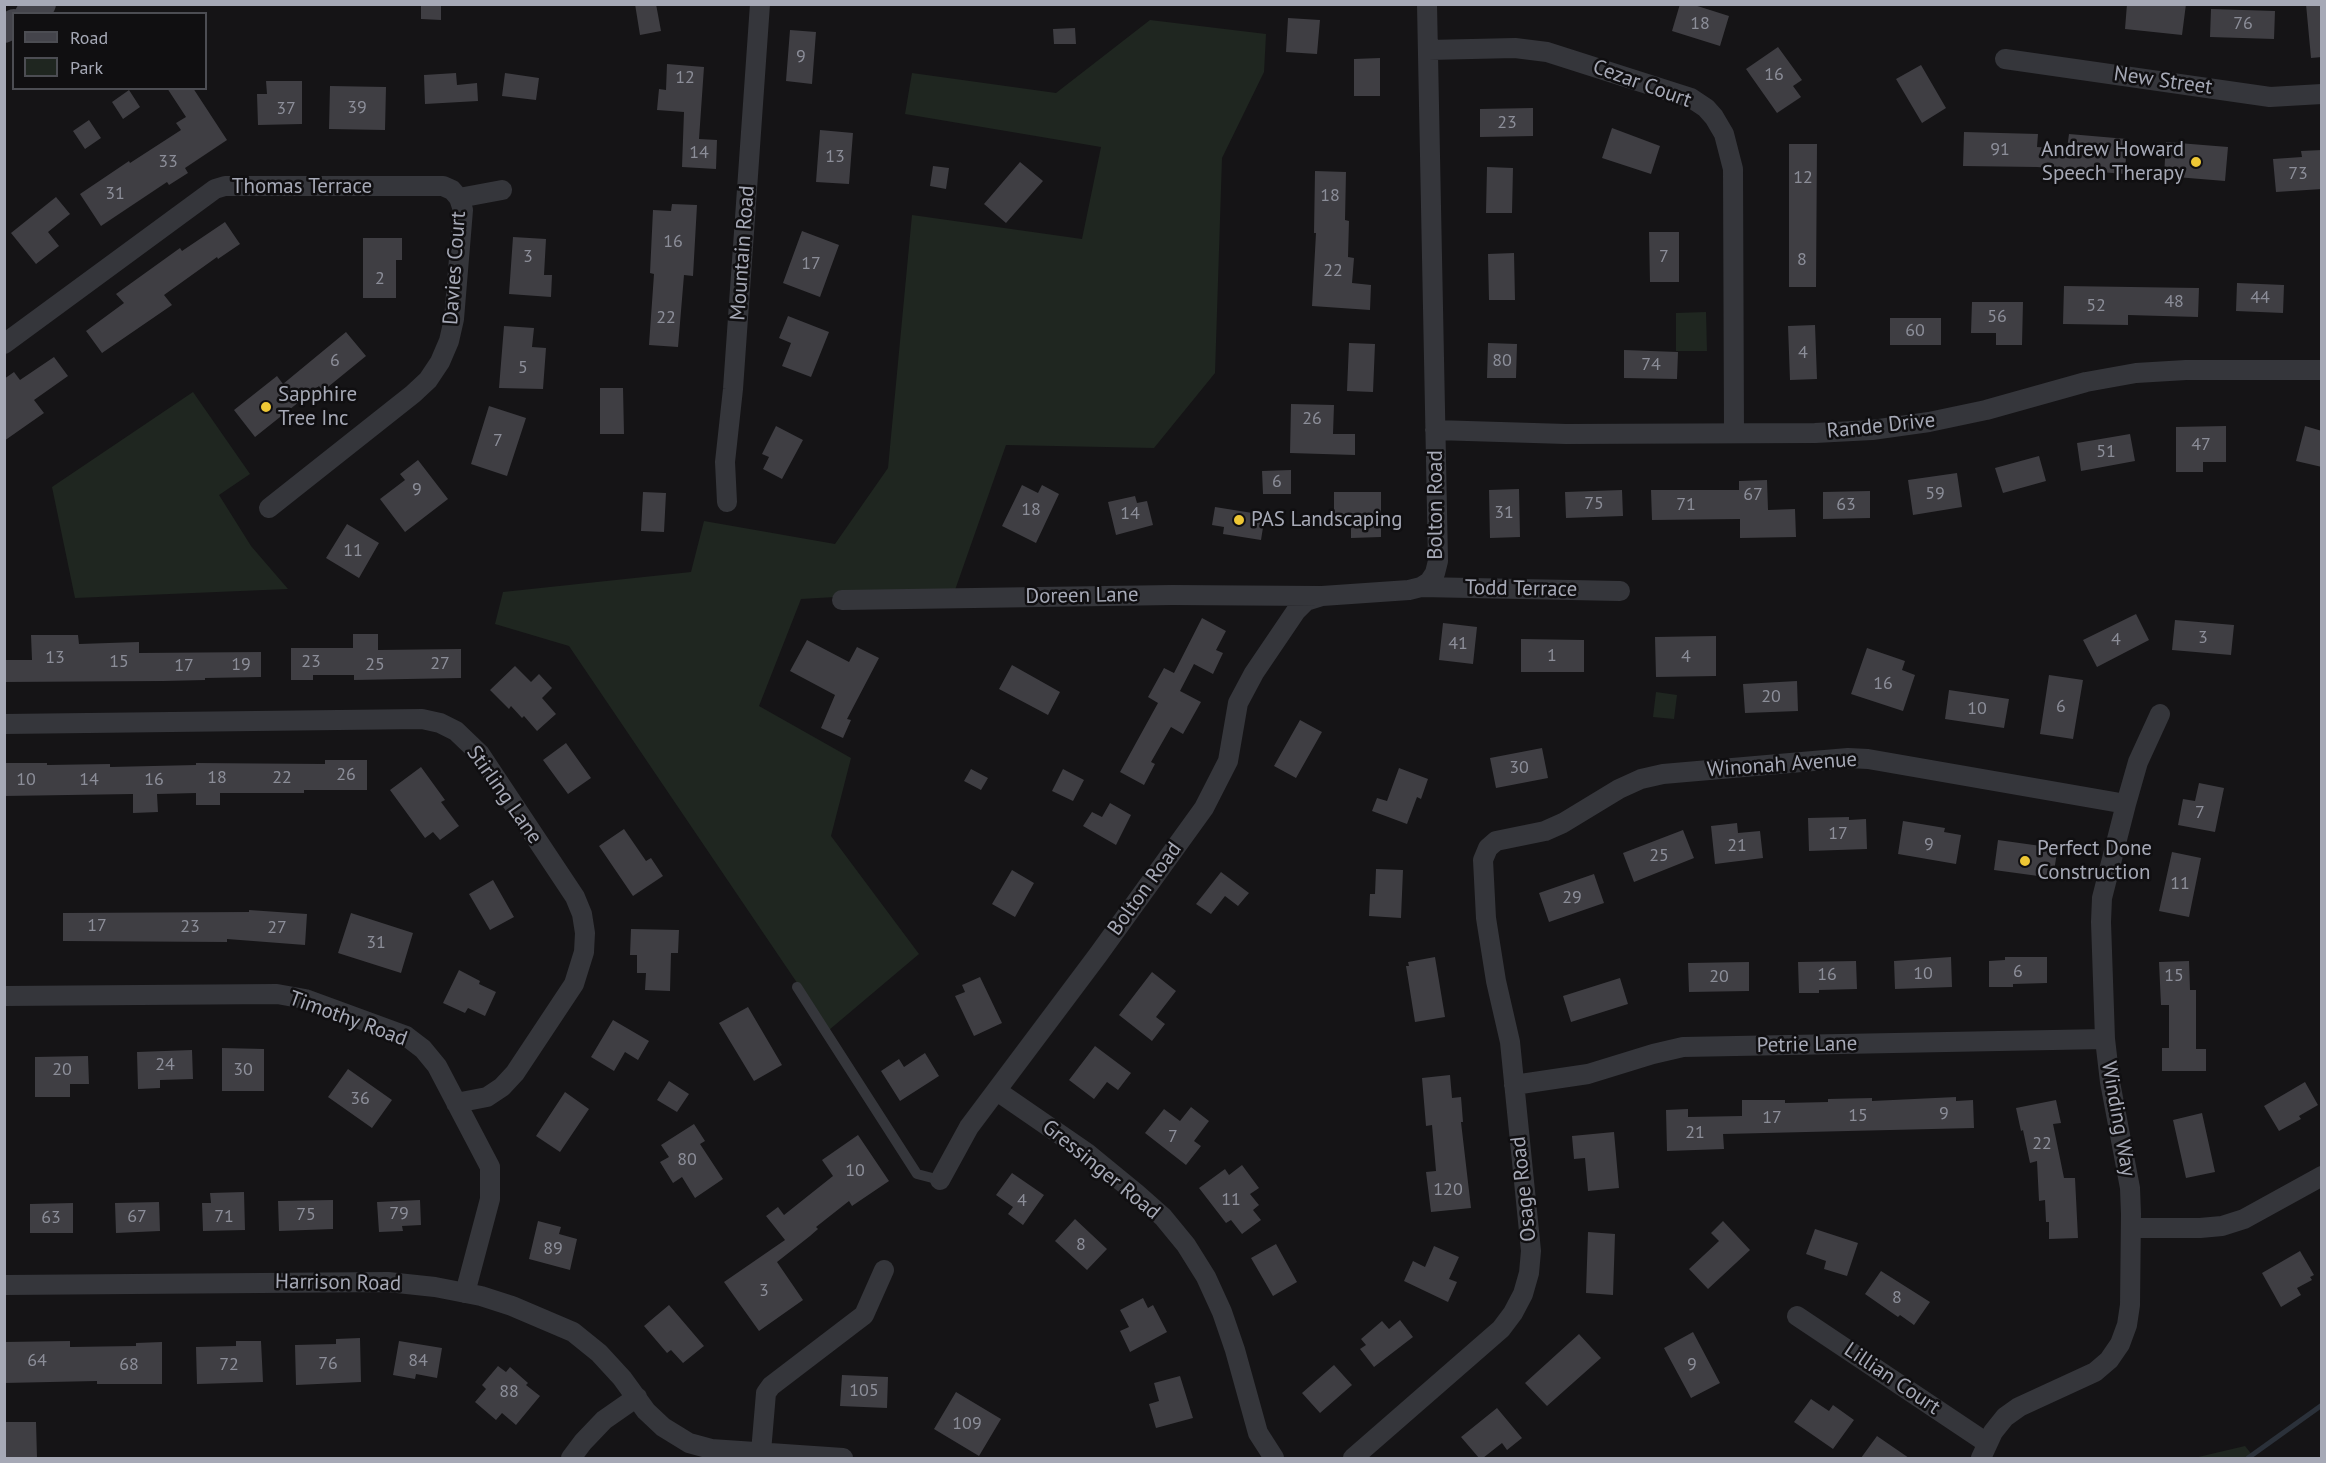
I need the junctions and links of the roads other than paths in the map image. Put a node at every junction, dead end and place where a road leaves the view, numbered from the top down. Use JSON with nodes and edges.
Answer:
{"nodes":[{"id":1,"x":760,"y":4,"type":"edge"},
{"id":2,"x":1427,"y":4,"type":"edge"},
{"id":3,"x":1428,"y":50,"type":"junction"},
{"id":4,"x":2006,"y":59,"type":"dead end"},
{"id":5,"x":2322,"y":94,"type":"edge"},
{"id":6,"x":502,"y":190,"type":"dead end"},
{"id":7,"x":459,"y":198,"type":"junction"},
{"id":8,"x":4,"y":344,"type":"edge"},
{"id":9,"x":2322,"y":370,"type":"edge"},
{"id":10,"x":1435,"y":430,"type":"junction"},
{"id":11,"x":1734,"y":433,"type":"junction"},
{"id":12,"x":727,"y":502,"type":"dead end"},
{"id":13,"x":269,"y":508,"type":"dead end"},
{"id":14,"x":1421,"y":587,"type":"junction"},
{"id":15,"x":1620,"y":591,"type":"dead end"},
{"id":16,"x":1322,"y":596,"type":"junction"},
{"id":17,"x":842,"y":600,"type":"dead end"},
{"id":18,"x":2160,"y":714,"type":"dead end"},
{"id":19,"x":4,"y":724,"type":"edge"},
{"id":20,"x":2126,"y":804,"type":"junction"},
{"id":21,"x":1488,"y":848,"type":"joint"},
{"id":22,"x":796,"y":987,"type":"dead end"},
{"id":23,"x":4,"y":996,"type":"edge"},
{"id":24,"x":2105,"y":1040,"type":"junction"},
{"id":25,"x":1514,"y":1085,"type":"junction"},
{"id":26,"x":997,"y":1091,"type":"junction"},
{"id":27,"x":456,"y":1103,"type":"junction"},
{"id":28,"x":2322,"y":1176,"type":"edge"},
{"id":29,"x":940,"y":1180,"type":"joint"},
{"id":30,"x":2131,"y":1228,"type":"junction"},
{"id":31,"x":884,"y":1270,"type":"dead end"},
{"id":32,"x":4,"y":1285,"type":"edge"},
{"id":33,"x":465,"y":1293,"type":"junction"},
{"id":34,"x":1797,"y":1316,"type":"dead end"},
{"id":35,"x":636,"y":1397,"type":"junction"},
{"id":36,"x":1984,"y":1450,"type":"edge"},
{"id":37,"x":761,"y":1452,"type":"junction"},
{"id":38,"x":571,"y":1458,"type":"edge"},
{"id":39,"x":843,"y":1458,"type":"edge"},
{"id":40,"x":1274,"y":1458,"type":"edge"},
{"id":41,"x":1353,"y":1458,"type":"edge"}],
"edges":[{"from":1,"to":12,"type":"street","name":"Mountain Road"},
{"from":2,"to":3,"type":"street","name":"Bolton Road"},
{"from":3,"to":10,"type":"street","name":"Bolton Road"},
{"from":3,"to":11,"type":"street","name":"Cezar Court"},
{"from":4,"to":5,"type":"street","name":"New Street"},
{"from":6,"to":7,"type":"street"},
{"from":7,"to":8,"type":"street","name":"Thomas Terrace"},
{"from":7,"to":13,"type":"street","name":"Davies Court"},
{"from":9,"to":11,"type":"street","name":"Rande Drive"},
{"from":10,"to":11,"type":"street","name":"Rande Drive"},
{"from":10,"to":14,"type":"street","name":"Bolton Road"},
{"from":14,"to":15,"type":"street","name":"Todd Terrace"},
{"from":14,"to":16,"type":"street","name":"Bolton Road"},
{"from":16,"to":17,"type":"street","name":"Doreen Lane"},
{"from":16,"to":26,"type":"street","name":"Bolton Road"},
{"from":18,"to":20,"type":"street","name":"Winding Way"},
{"from":19,"to":27,"type":"street","name":"Stirling Lane"},
{"from":20,"to":21,"type":"street","name":"Winonah Avenue"},
{"from":20,"to":24,"type":"street","name":"Winding Way"},
{"from":21,"to":25,"type":"street","name":"Osage Road"},
{"from":22,"to":29,"type":"lane"},
{"from":23,"to":27,"type":"street","name":"Timothy Road"},
{"from":24,"to":25,"type":"street","name":"Petrie Lane"},
{"from":24,"to":30,"type":"street","name":"Winding Way"},
{"from":25,"to":41,"type":"street","name":"Osage Road"},
{"from":26,"to":29,"type":"street","name":"Bolton Road"},
{"from":26,"to":40,"type":"street","name":"Gressinger Road"},
{"from":27,"to":33,"type":"street","name":"Timothy Road"},
{"from":28,"to":30,"type":"street"},
{"from":30,"to":36,"type":"street","name":"Winding Way"},
{"from":31,"to":37,"type":"street"},
{"from":32,"to":33,"type":"street","name":"Harrison Road"},
{"from":33,"to":35,"type":"street","name":"Harrison Road"},
{"from":34,"to":36,"type":"street","name":"Lillian Court"},
{"from":35,"to":37,"type":"street","name":"Harrison Road"},
{"from":35,"to":38,"type":"street"},
{"from":37,"to":39,"type":"street"}]}
